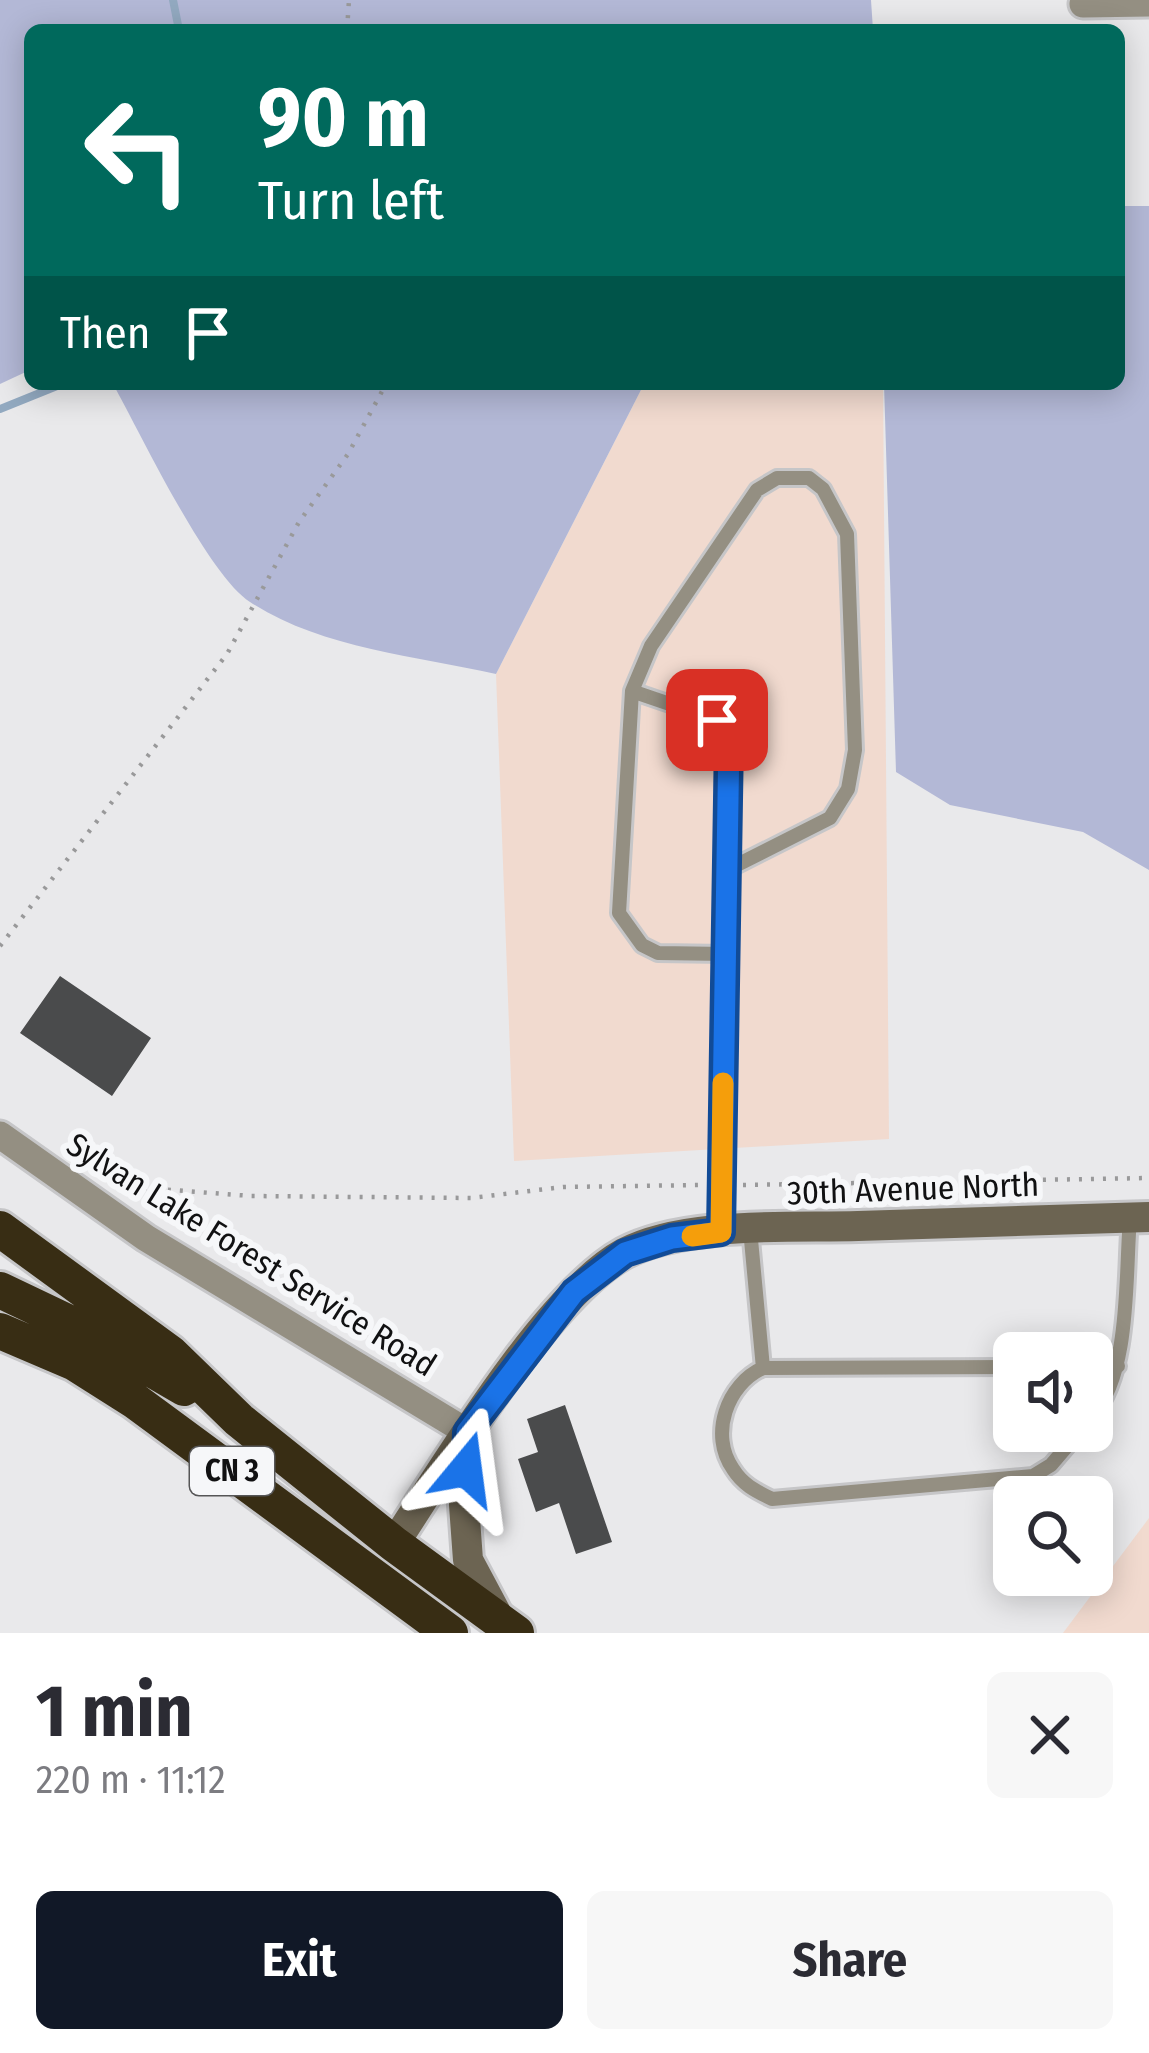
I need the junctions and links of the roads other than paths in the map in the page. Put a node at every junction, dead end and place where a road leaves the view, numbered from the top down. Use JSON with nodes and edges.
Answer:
{"nodes":[{"id":1,"x":1149,"y":3,"type":"edge"},
{"id":2,"x":1083,"y":4,"type":"dead end"},
{"id":3,"x":632,"y":691,"type":"junction"},
{"id":4,"x":727,"y":870,"type":"junction"},
{"id":5,"x":726,"y":954,"type":"junction"},
{"id":6,"x":0,"y":1135,"type":"edge"},
{"id":7,"x":1140,"y":1217,"type":"edge"},
{"id":8,"x":0,"y":1229,"type":"edge"},
{"id":9,"x":736,"y":1230,"type":"junction"},
{"id":10,"x":0,"y":1290,"type":"edge"},
{"id":11,"x":0,"y":1331,"type":"edge"},
{"id":12,"x":1113,"y":1366,"type":"edge"},
{"id":13,"x":1118,"y":1366,"type":"junction"},
{"id":14,"x":993,"y":1367,"type":"edge"},
{"id":15,"x":763,"y":1368,"type":"junction"},
{"id":16,"x":1113,"y":1382,"type":"edge"},
{"id":17,"x":239,"y":1420,"type":"junction"},
{"id":18,"x":467,"y":1432,"type":"junction"},
{"id":19,"x":1063,"y":1452,"type":"edge"},
{"id":20,"x":394,"y":1544,"type":"junction"},
{"id":21,"x":508,"y":1627,"type":"edge"},
{"id":22,"x":450,"y":1633,"type":"edge"}],
"edges":[{"from":1,"to":2,"type":"street"},
{"from":3,"to":4,"type":"lane"},
{"from":3,"to":4,"type":"lane"},
{"from":3,"to":5,"type":"lane"},
{"from":4,"to":5,"type":"lane"},
{"from":5,"to":9,"type":"lane"},
{"from":6,"to":18,"type":"street","name":"Sylvan Lake Forest Service Road"},
{"from":7,"to":9,"type":"street","name":"30th Avenue North"},
{"from":7,"to":13,"type":"lane"},
{"from":8,"to":17,"type":"highway"},
{"from":9,"to":15,"type":"lane"},
{"from":9,"to":18,"type":"street","name":"30th Avenue North"},
{"from":10,"to":17,"type":"highway","number":"CN 3"},
{"from":11,"to":22,"type":"highway","number":"CN 3"},
{"from":12,"to":13,"type":"lane"},
{"from":13,"to":16,"type":"lane"},
{"from":14,"to":15,"type":"lane"},
{"from":15,"to":19,"type":"lane"},
{"from":17,"to":20,"type":"highway","number":"CN 3"},
{"from":18,"to":20,"type":"street","name":"30th Avenue North"},
{"from":18,"to":21,"type":"street"},
{"from":20,"to":21,"type":"highway","number":"CN 3"}]}
